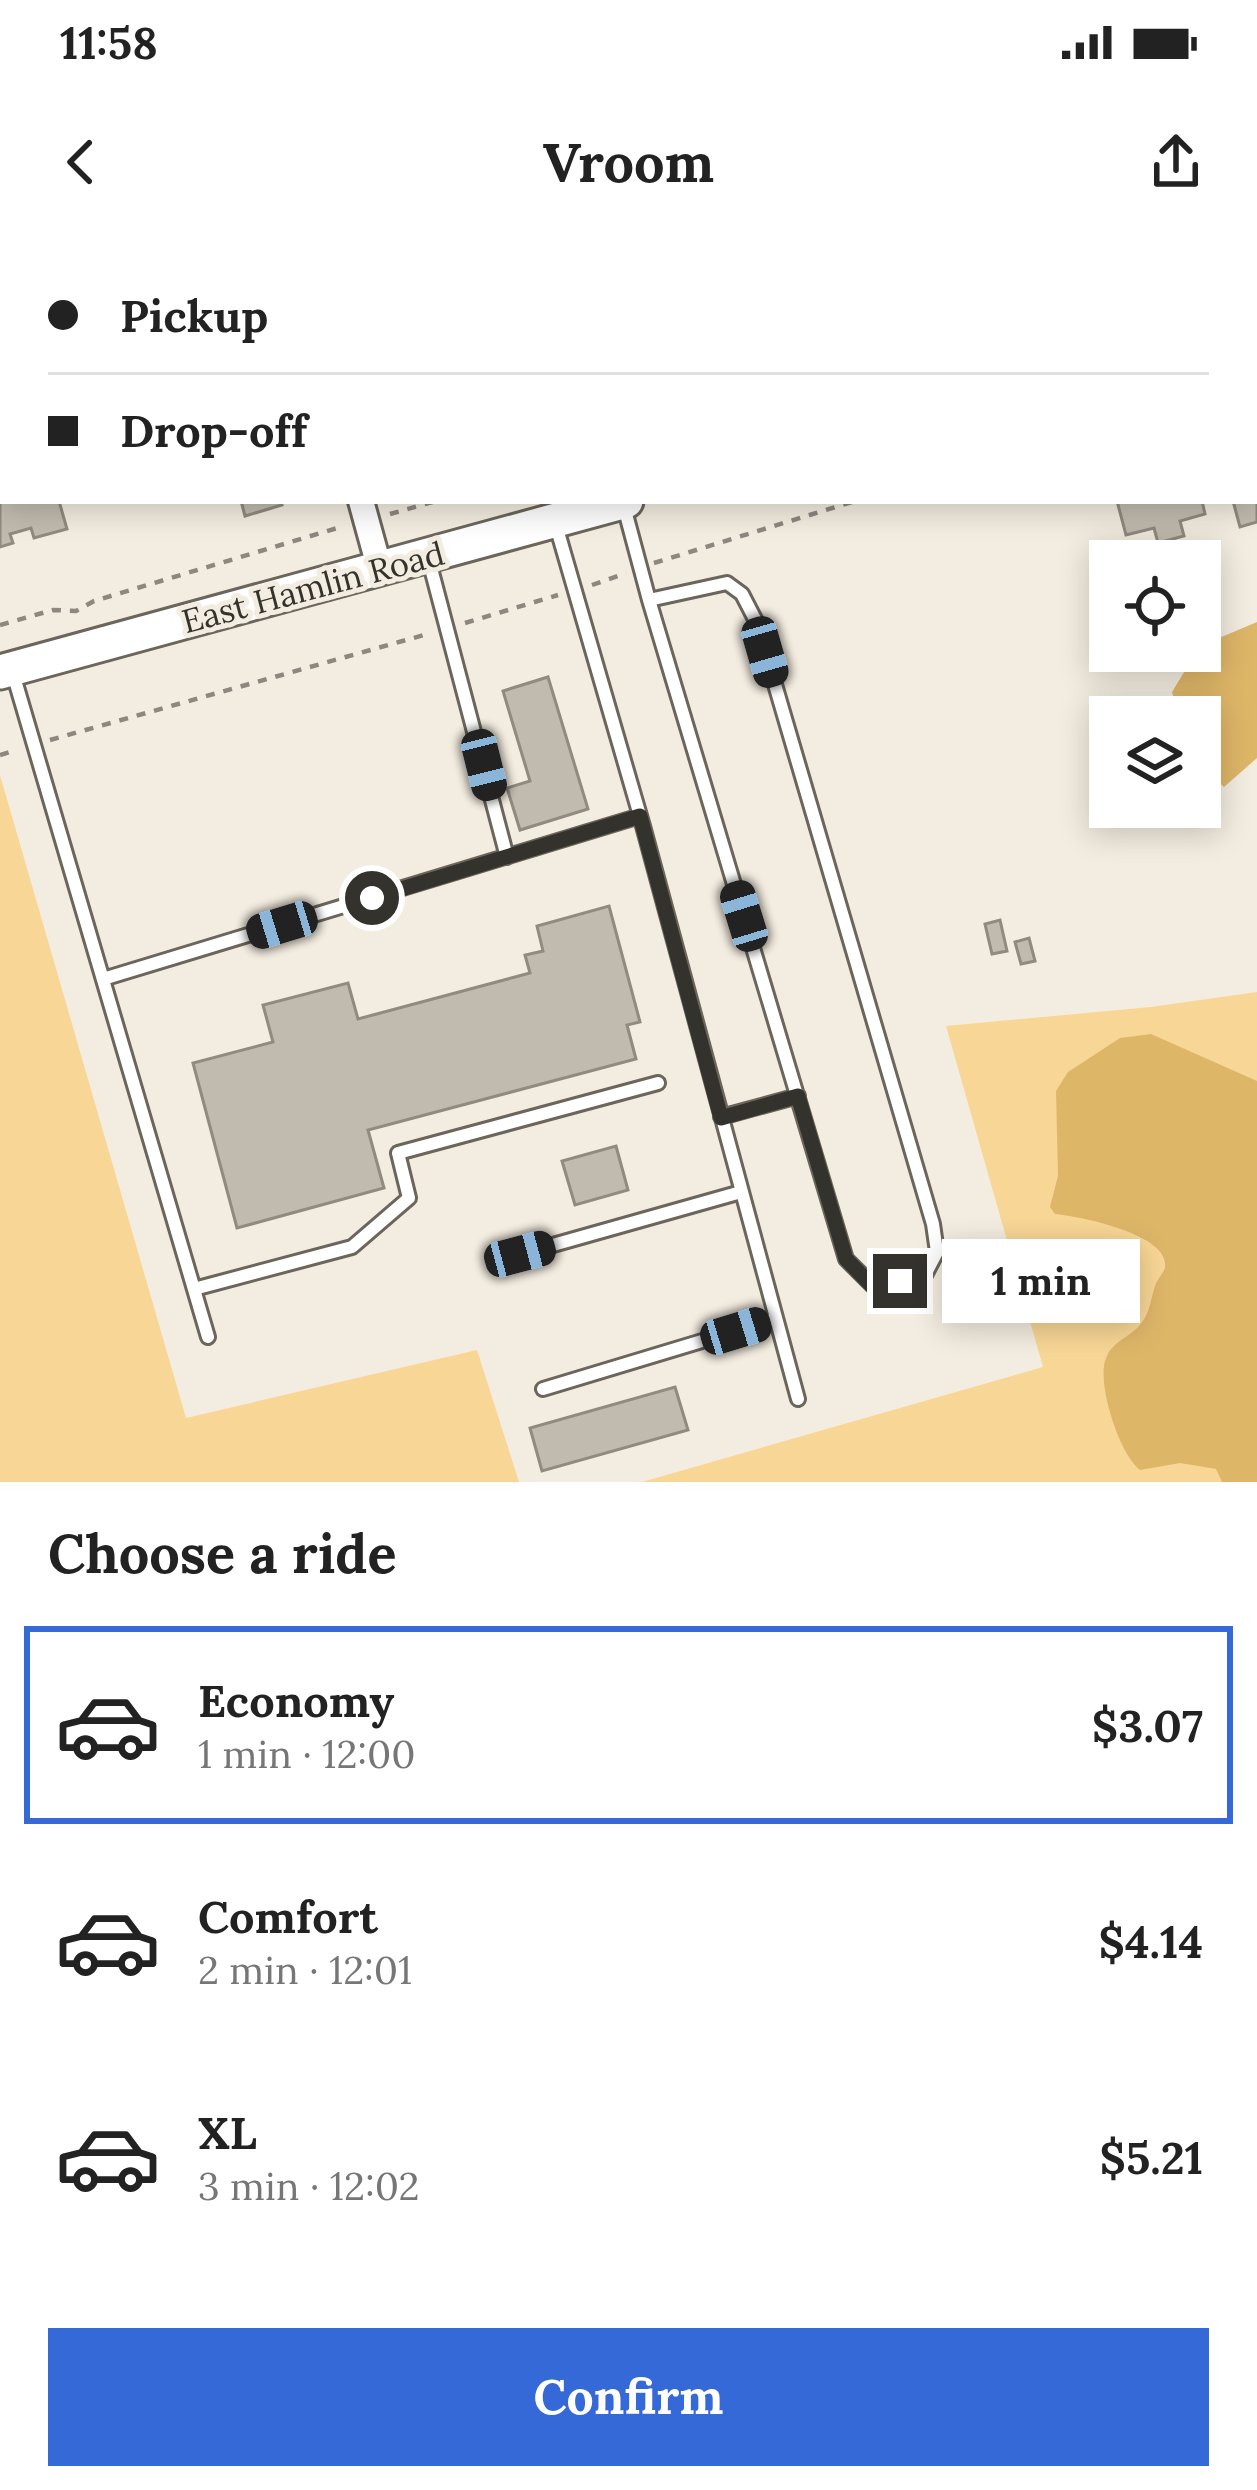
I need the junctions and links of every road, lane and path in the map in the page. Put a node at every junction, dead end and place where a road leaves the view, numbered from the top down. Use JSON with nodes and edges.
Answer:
{"nodes":[{"id":1,"x":362,"y":504,"type":"edge"},
{"id":2,"x":425,"y":504,"type":"edge"},
{"id":3,"x":614,"y":504,"type":"edge"},
{"id":4,"x":625,"y":504,"type":"edge"},
{"id":5,"x":846,"y":504,"type":"edge"},
{"id":6,"x":390,"y":514,"type":"dead end"},
{"id":7,"x":555,"y":521,"type":"junction"},
{"id":8,"x":346,"y":526,"type":"dead end"},
{"id":9,"x":428,"y":556,"type":"junction"},
{"id":10,"x":641,"y":567,"type":"junction"},
{"id":11,"x":380,"y":569,"type":"junction"},
{"id":12,"x":591,"y":585,"type":"dead end"},
{"id":13,"x":557,"y":595,"type":"dead end"},
{"id":14,"x":650,"y":600,"type":"junction"},
{"id":15,"x":463,"y":623,"type":"dead end"},
{"id":16,"x":0,"y":625,"type":"edge"},
{"id":17,"x":436,"y":632,"type":"dead end"},
{"id":18,"x":6,"y":670,"type":"edge"},
{"id":19,"x":51,"y":740,"type":"dead end"},
{"id":20,"x":14,"y":751,"type":"dead end"},
{"id":21,"x":0,"y":755,"type":"edge"},
{"id":22,"x":640,"y":816,"type":"junction"},
{"id":23,"x":507,"y":857,"type":"junction"},
{"id":24,"x":103,"y":979,"type":"junction"},
{"id":25,"x":658,"y":1083,"type":"dead end"},
{"id":26,"x":798,"y":1096,"type":"junction"},
{"id":27,"x":721,"y":1118,"type":"junction"},
{"id":28,"x":741,"y":1192,"type":"junction"},
{"id":29,"x":520,"y":1254,"type":"dead end"},
{"id":30,"x":194,"y":1289,"type":"junction"},
{"id":31,"x":775,"y":1319,"type":"junction"},
{"id":32,"x":208,"y":1337,"type":"dead end"},
{"id":33,"x":543,"y":1389,"type":"dead end"},
{"id":34,"x":798,"y":1399,"type":"dead end"}],
"edges":[{"from":1,"to":11,"type":"street"},
{"from":2,"to":6,"type":"path"},
{"from":3,"to":7,"type":"street","name":"East Hamlin Road"},
{"from":4,"to":10,"type":"lane"},
{"from":5,"to":10,"type":"path"},
{"from":7,"to":9,"type":"street","name":"East Hamlin Road"},
{"from":7,"to":22,"type":"lane"},
{"from":8,"to":16,"type":"path"},
{"from":9,"to":11,"type":"street","name":"East Hamlin Road"},
{"from":9,"to":23,"type":"lane"},
{"from":10,"to":12,"type":"path"},
{"from":10,"to":14,"type":"lane"},
{"from":11,"to":18,"type":"street","name":"East Hamlin Road"},
{"from":13,"to":15,"type":"path"},
{"from":14,"to":26,"type":"lane"},
{"from":14,"to":26,"type":"lane"},
{"from":17,"to":19,"type":"path"},
{"from":18,"to":24,"type":"lane"},
{"from":20,"to":21,"type":"path"},
{"from":22,"to":23,"type":"lane"},
{"from":22,"to":27,"type":"lane"},
{"from":23,"to":24,"type":"lane"},
{"from":24,"to":30,"type":"lane"},
{"from":25,"to":30,"type":"lane"},
{"from":26,"to":27,"type":"lane"},
{"from":27,"to":28,"type":"lane"},
{"from":28,"to":29,"type":"lane"},
{"from":28,"to":31,"type":"lane"},
{"from":30,"to":32,"type":"lane"},
{"from":31,"to":33,"type":"lane"},
{"from":31,"to":34,"type":"lane"}]}
